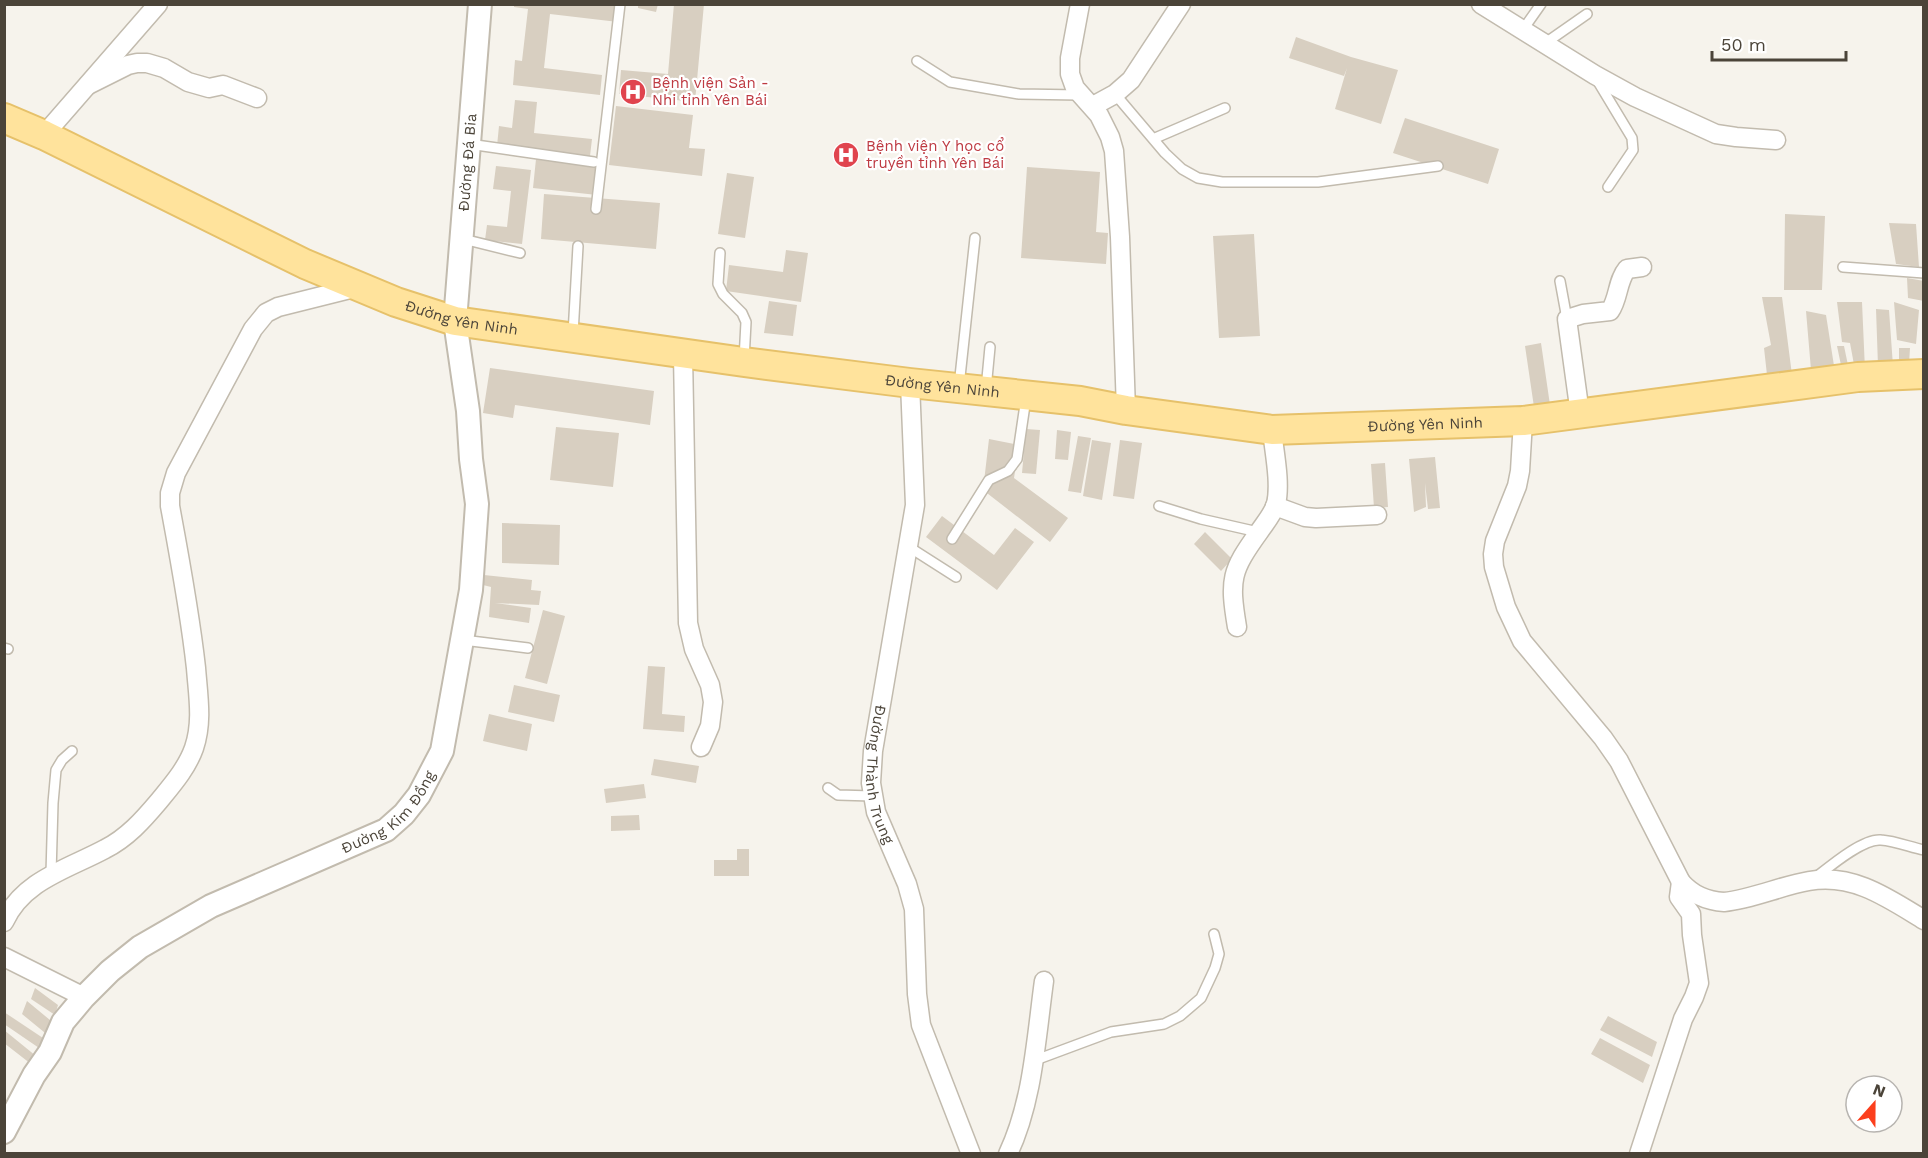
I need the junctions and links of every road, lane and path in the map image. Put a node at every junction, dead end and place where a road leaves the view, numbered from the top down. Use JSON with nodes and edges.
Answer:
{"nodes":[{"id":1,"x":158,"y":4,"type":"edge"},
{"id":2,"x":480,"y":4,"type":"edge"},
{"id":3,"x":620,"y":4,"type":"edge"},
{"id":4,"x":1080,"y":4,"type":"edge"},
{"id":5,"x":1181,"y":4,"type":"edge"},
{"id":6,"x":1481,"y":4,"type":"edge"},
{"id":7,"x":1541,"y":4,"type":"edge"},
{"id":8,"x":1587,"y":14,"type":"dead end"},
{"id":9,"x":1521,"y":31,"type":"junction"},
{"id":10,"x":1544,"y":44,"type":"junction"},
{"id":11,"x":917,"y":61,"type":"dead end"},
{"id":12,"x":1595,"y":75,"type":"junction"},
{"id":13,"x":88,"y":85,"type":"junction"},
{"id":14,"x":1115,"y":94,"type":"junction"},
{"id":15,"x":257,"y":98,"type":"dead end"},
{"id":16,"x":1087,"y":101,"type":"junction"},
{"id":17,"x":1225,"y":108,"type":"dead end"},
{"id":18,"x":4,"y":118,"type":"edge"},
{"id":19,"x":44,"y":135,"type":"junction"},
{"id":20,"x":1153,"y":139,"type":"junction"},
{"id":21,"x":1776,"y":140,"type":"dead end"},
{"id":22,"x":468,"y":144,"type":"junction"},
{"id":23,"x":594,"y":162,"type":"dead end"},
{"id":24,"x":1438,"y":166,"type":"dead end"},
{"id":25,"x":1608,"y":188,"type":"dead end"},
{"id":26,"x":596,"y":209,"type":"dead end"},
{"id":27,"x":975,"y":238,"type":"dead end"},
{"id":28,"x":460,"y":239,"type":"junction"},
{"id":29,"x":578,"y":246,"type":"dead end"},
{"id":30,"x":520,"y":253,"type":"dead end"},
{"id":31,"x":720,"y":253,"type":"dead end"},
{"id":32,"x":1642,"y":267,"type":"dead end"},
{"id":33,"x":1843,"y":267,"type":"dead end"},
{"id":34,"x":1923,"y":273,"type":"edge"},
{"id":35,"x":1560,"y":281,"type":"dead end"},
{"id":36,"x":358,"y":286,"type":"junction"},
{"id":37,"x":1567,"y":319,"type":"junction"},
{"id":38,"x":455,"y":321,"type":"junction"},
{"id":39,"x":573,"y":339,"type":"junction"},
{"id":40,"x":990,"y":347,"type":"dead end"},
{"id":41,"x":683,"y":355,"type":"junction"},
{"id":42,"x":744,"y":362,"type":"junction"},
{"id":43,"x":1923,"y":374,"type":"edge"},
{"id":44,"x":910,"y":384,"type":"junction"},
{"id":45,"x":972,"y":390,"type":"junction"},
{"id":46,"x":1026,"y":395,"type":"junction"},
{"id":47,"x":1126,"y":410,"type":"junction"},
{"id":48,"x":1580,"y":414,"type":"junction"},
{"id":49,"x":1523,"y":421,"type":"junction"},
{"id":50,"x":1272,"y":430,"type":"junction"},
{"id":51,"x":1159,"y":506,"type":"dead end"},
{"id":52,"x":1275,"y":506,"type":"junction"},
{"id":53,"x":1377,"y":515,"type":"dead end"},
{"id":54,"x":1258,"y":532,"type":"junction"},
{"id":55,"x":952,"y":539,"type":"dead end"},
{"id":56,"x":909,"y":547,"type":"junction"},
{"id":57,"x":956,"y":577,"type":"dead end"},
{"id":58,"x":1237,"y":627,"type":"dead end"},
{"id":59,"x":463,"y":640,"type":"junction"},
{"id":60,"x":528,"y":648,"type":"dead end"},
{"id":61,"x":700,"y":747,"type":"dead end"},
{"id":62,"x":72,"y":751,"type":"dead end"},
{"id":63,"x":828,"y":788,"type":"dead end"},
{"id":64,"x":872,"y":796,"type":"junction"},
{"id":65,"x":1923,"y":850,"type":"edge"},
{"id":66,"x":51,"y":873,"type":"junction"},
{"id":67,"x":1810,"y":881,"type":"junction"},
{"id":68,"x":1681,"y":882,"type":"junction"},
{"id":69,"x":1923,"y":920,"type":"edge"},
{"id":70,"x":4,"y":922,"type":"edge"},
{"id":71,"x":1214,"y":934,"type":"dead end"},
{"id":72,"x":4,"y":957,"type":"edge"},
{"id":73,"x":1044,"y":981,"type":"dead end"},
{"id":74,"x":84,"y":997,"type":"junction"},
{"id":75,"x":1033,"y":1061,"type":"junction"},
{"id":76,"x":4,"y":1132,"type":"edge"},
{"id":77,"x":970,"y":1154,"type":"edge"},
{"id":78,"x":1008,"y":1154,"type":"edge"},
{"id":79,"x":1639,"y":1154,"type":"edge"}],
"edges":[{"from":1,"to":13,"type":"street"},
{"from":2,"to":22,"type":"street","name":"Đường Đá Bia"},
{"from":3,"to":26,"type":"lane"},
{"from":4,"to":16,"type":"street"},
{"from":5,"to":14,"type":"street"},
{"from":6,"to":9,"type":"street"},
{"from":7,"to":9,"type":"lane"},
{"from":8,"to":10,"type":"lane"},
{"from":9,"to":10,"type":"street"},
{"from":10,"to":12,"type":"street"},
{"from":11,"to":16,"type":"lane"},
{"from":12,"to":21,"type":"street"},
{"from":12,"to":25,"type":"lane"},
{"from":13,"to":15,"type":"street"},
{"from":13,"to":19,"type":"street"},
{"from":14,"to":16,"type":"street"},
{"from":14,"to":20,"type":"lane"},
{"from":16,"to":47,"type":"street"},
{"from":17,"to":20,"type":"lane"},
{"from":18,"to":19,"type":"main road","name":"Đường Yên Ninh"},
{"from":19,"to":36,"type":"main road","name":"Đường Yên Ninh"},
{"from":20,"to":24,"type":"lane"},
{"from":22,"to":23,"type":"lane"},
{"from":22,"to":28,"type":"street","name":"Đường Đá Bia"},
{"from":27,"to":45,"type":"lane"},
{"from":28,"to":30,"type":"lane"},
{"from":28,"to":38,"type":"street","name":"Đường Đá Bia"},
{"from":29,"to":39,"type":"lane"},
{"from":31,"to":42,"type":"lane"},
{"from":32,"to":37,"type":"street"},
{"from":33,"to":34,"type":"lane"},
{"from":35,"to":37,"type":"lane"},
{"from":36,"to":38,"type":"main road","name":"Đường Yên Ninh"},
{"from":36,"to":66,"type":"street"},
{"from":37,"to":48,"type":"street"},
{"from":38,"to":39,"type":"main road","name":"Đường Yên Ninh"},
{"from":38,"to":59,"type":"street","name":"Đường Kim Đồng"},
{"from":39,"to":41,"type":"main road","name":"Đường Yên Ninh"},
{"from":40,"to":45,"type":"lane"},
{"from":41,"to":42,"type":"main road","name":"Đường Yên Ninh"},
{"from":41,"to":61,"type":"street"},
{"from":42,"to":44,"type":"main road","name":"Đường Yên Ninh"},
{"from":43,"to":48,"type":"main road","name":"Đường Yên Ninh"},
{"from":44,"to":45,"type":"main road","name":"Đường Yên Ninh"},
{"from":44,"to":56,"type":"street","name":"Đường Thành Trung"},
{"from":45,"to":46,"type":"main road","name":"Đường Yên Ninh"},
{"from":46,"to":47,"type":"main road","name":"Đường Yên Ninh"},
{"from":46,"to":55,"type":"lane"},
{"from":47,"to":50,"type":"main road","name":"Đường Yên Ninh"},
{"from":48,"to":49,"type":"main road","name":"Đường Yên Ninh"},
{"from":49,"to":50,"type":"main road","name":"Đường Yên Ninh"},
{"from":49,"to":68,"type":"street"},
{"from":50,"to":52,"type":"street"},
{"from":51,"to":54,"type":"lane"},
{"from":52,"to":53,"type":"street"},
{"from":52,"to":54,"type":"street"},
{"from":54,"to":58,"type":"street"},
{"from":56,"to":57,"type":"lane"},
{"from":56,"to":64,"type":"street","name":"Đường Thành Trung"},
{"from":59,"to":60,"type":"lane"},
{"from":59,"to":74,"type":"street","name":"Đường Kim Đồng"},
{"from":62,"to":66,"type":"lane"},
{"from":63,"to":64,"type":"lane"},
{"from":64,"to":77,"type":"street","name":"Đường Thành Trung"},
{"from":65,"to":67,"type":"lane"},
{"from":66,"to":70,"type":"street"},
{"from":67,"to":68,"type":"street"},
{"from":67,"to":69,"type":"street"},
{"from":68,"to":79,"type":"street"},
{"from":71,"to":75,"type":"lane"},
{"from":72,"to":74,"type":"street"},
{"from":73,"to":75,"type":"street"},
{"from":74,"to":76,"type":"street","name":"Đường Kim Đồng"},
{"from":75,"to":78,"type":"street"}]}
